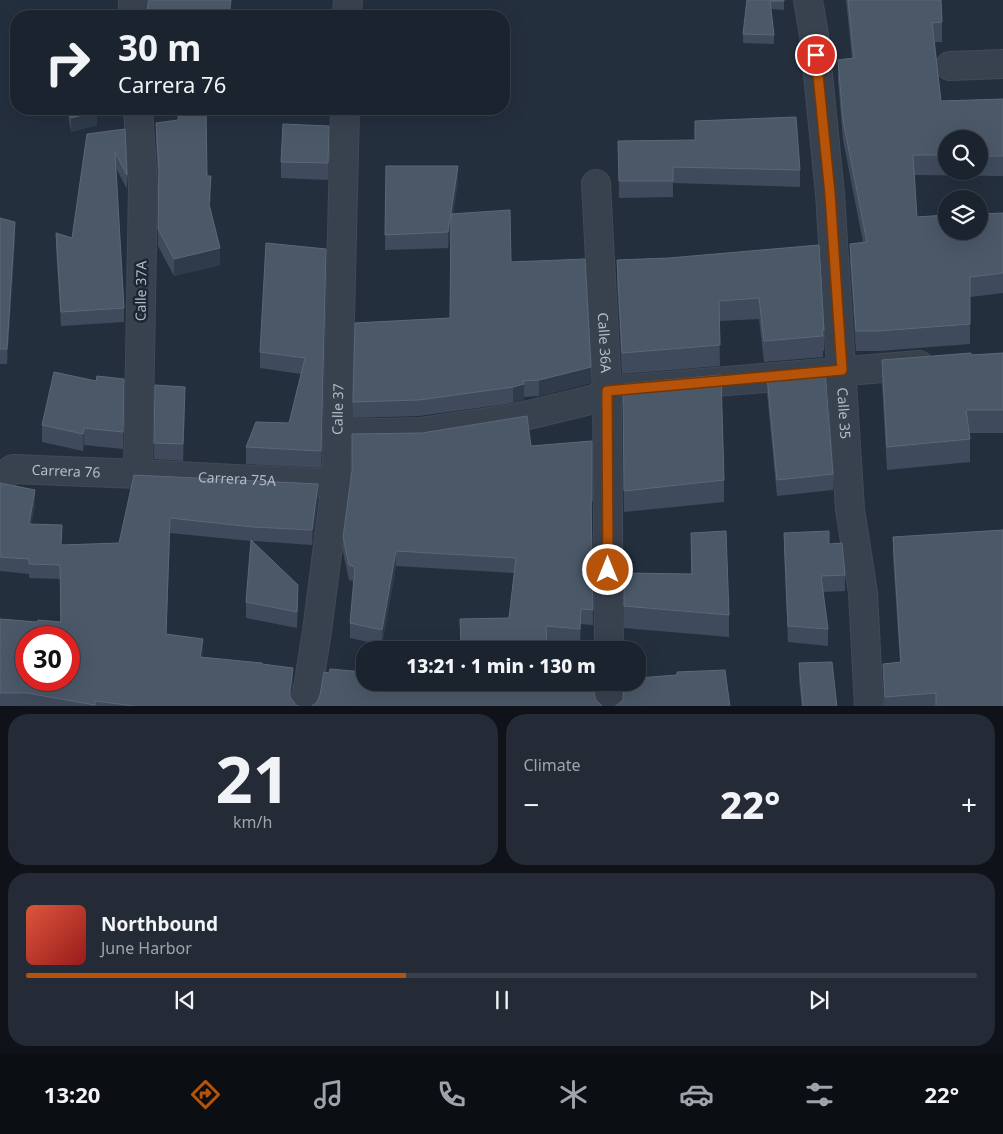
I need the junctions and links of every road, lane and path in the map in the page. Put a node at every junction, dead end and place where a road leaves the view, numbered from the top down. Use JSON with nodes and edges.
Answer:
{"nodes":[{"id":1,"x":808,"y":0,"type":"edge"},
{"id":2,"x":1003,"y":64,"type":"edge"},
{"id":3,"x":950,"y":66,"type":"dead end"},
{"id":4,"x":138,"y":115,"type":"edge"},
{"id":5,"x":345,"y":115,"type":"edge"},
{"id":6,"x":596,"y":184,"type":"dead end"},
{"id":7,"x":945,"y":363,"type":"edge"},
{"id":8,"x":842,"y":370,"type":"junction"},
{"id":9,"x":607,"y":391,"type":"junction"},
{"id":10,"x":337,"y":434,"type":"junction"},
{"id":11,"x":138,"y":474,"type":"junction"},
{"id":12,"x":0,"y":481,"type":"edge"},
{"id":13,"x":336,"y":484,"type":"junction"},
{"id":14,"x":609,"y":641,"type":"edge"},
{"id":15,"x":609,"y":691,"type":"edge"},
{"id":16,"x":305,"y":706,"type":"edge"},
{"id":17,"x":609,"y":706,"type":"edge"},
{"id":18,"x":869,"y":706,"type":"edge"}],
"edges":[{"from":1,"to":8,"type":"street","name":"Calle 35"},
{"from":2,"to":3,"type":"street"},
{"from":4,"to":11,"type":"street","name":"Calle 37A"},
{"from":5,"to":10,"type":"street","name":"Calle 37"},
{"from":6,"to":9,"type":"street","name":"Calle 36A"},
{"from":7,"to":8,"type":"street"},
{"from":8,"to":9,"type":"street"},
{"from":8,"to":18,"type":"street","name":"Calle 35"},
{"from":9,"to":10,"type":"street"},
{"from":9,"to":14,"type":"street","name":"Calle 36A"},
{"from":10,"to":13,"type":"street","name":"Calle 37"},
{"from":11,"to":12,"type":"street","name":"Carrera 76"},
{"from":11,"to":13,"type":"street","name":"Carrera 75A"},
{"from":13,"to":16,"type":"street","name":"Calle 37"},
{"from":15,"to":17,"type":"street"}]}
